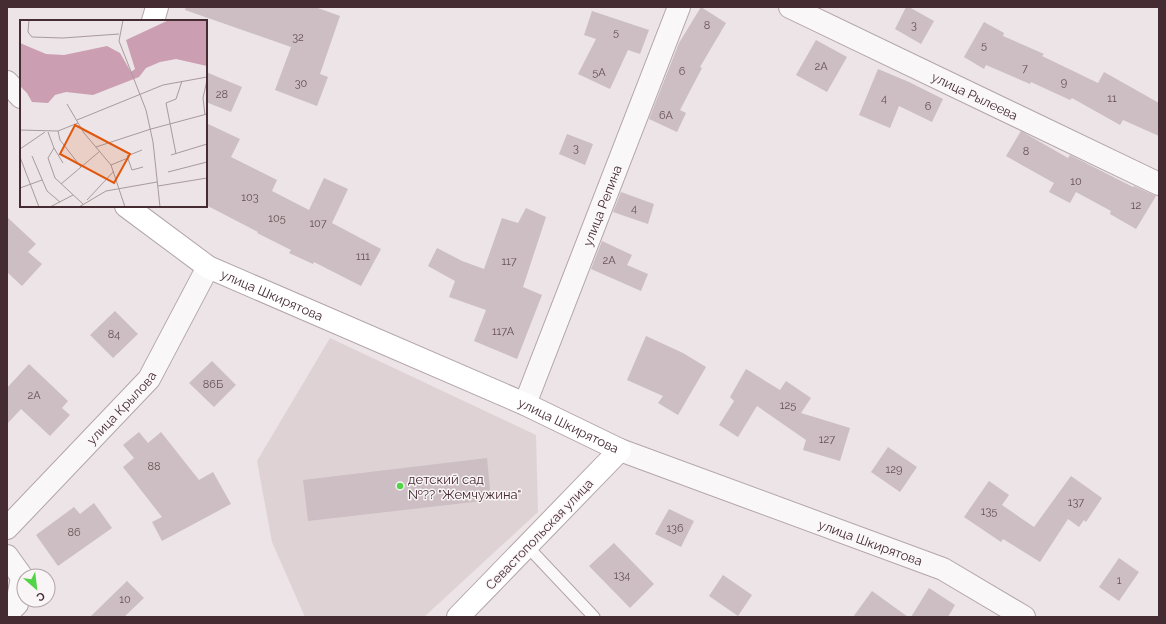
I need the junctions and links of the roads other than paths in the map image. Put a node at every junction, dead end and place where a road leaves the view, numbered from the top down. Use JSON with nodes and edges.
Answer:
{"nodes":[{"id":1,"x":157,"y":7,"type":"edge"},
{"id":2,"x":679,"y":7,"type":"edge"},
{"id":3,"x":790,"y":7,"type":"edge"},
{"id":4,"x":153,"y":20,"type":"edge"},
{"id":5,"x":7,"y":82,"type":"edge"},
{"id":6,"x":20,"y":96,"type":"edge"},
{"id":7,"x":1159,"y":184,"type":"edge"},
{"id":8,"x":127,"y":207,"type":"edge"},
{"id":9,"x":208,"y":267,"type":"junction"},
{"id":10,"x":525,"y":404,"type":"junction"},
{"id":11,"x":620,"y":450,"type":"junction"},
{"id":12,"x":7,"y":528,"type":"edge"},
{"id":13,"x":527,"y":546,"type":"junction"},
{"id":14,"x":7,"y":556,"type":"edge"},
{"id":15,"x":7,"y":614,"type":"edge"},
{"id":16,"x":458,"y":617,"type":"edge"},
{"id":17,"x":594,"y":617,"type":"edge"},
{"id":18,"x":1024,"y":617,"type":"edge"}],
"edges":[{"from":1,"to":4,"type":"street"},
{"from":2,"to":10,"type":"street","name":"улица Репина"},
{"from":3,"to":7,"type":"street","name":"улица Рылеева"},
{"from":5,"to":6,"type":"street"},
{"from":8,"to":9,"type":"street","name":"улица Шкирятова"},
{"from":9,"to":10,"type":"street","name":"улица Шкирятова"},
{"from":9,"to":12,"type":"street","name":"улица Крылова"},
{"from":10,"to":11,"type":"street","name":"улица Шкирятова"},
{"from":11,"to":13,"type":"street","name":"Севастопольская улица"},
{"from":11,"to":18,"type":"street","name":"улица Шкирятова"},
{"from":13,"to":16,"type":"street","name":"Севастопольская улица"},
{"from":13,"to":17,"type":"lane"},
{"from":14,"to":15,"type":"street"}]}
